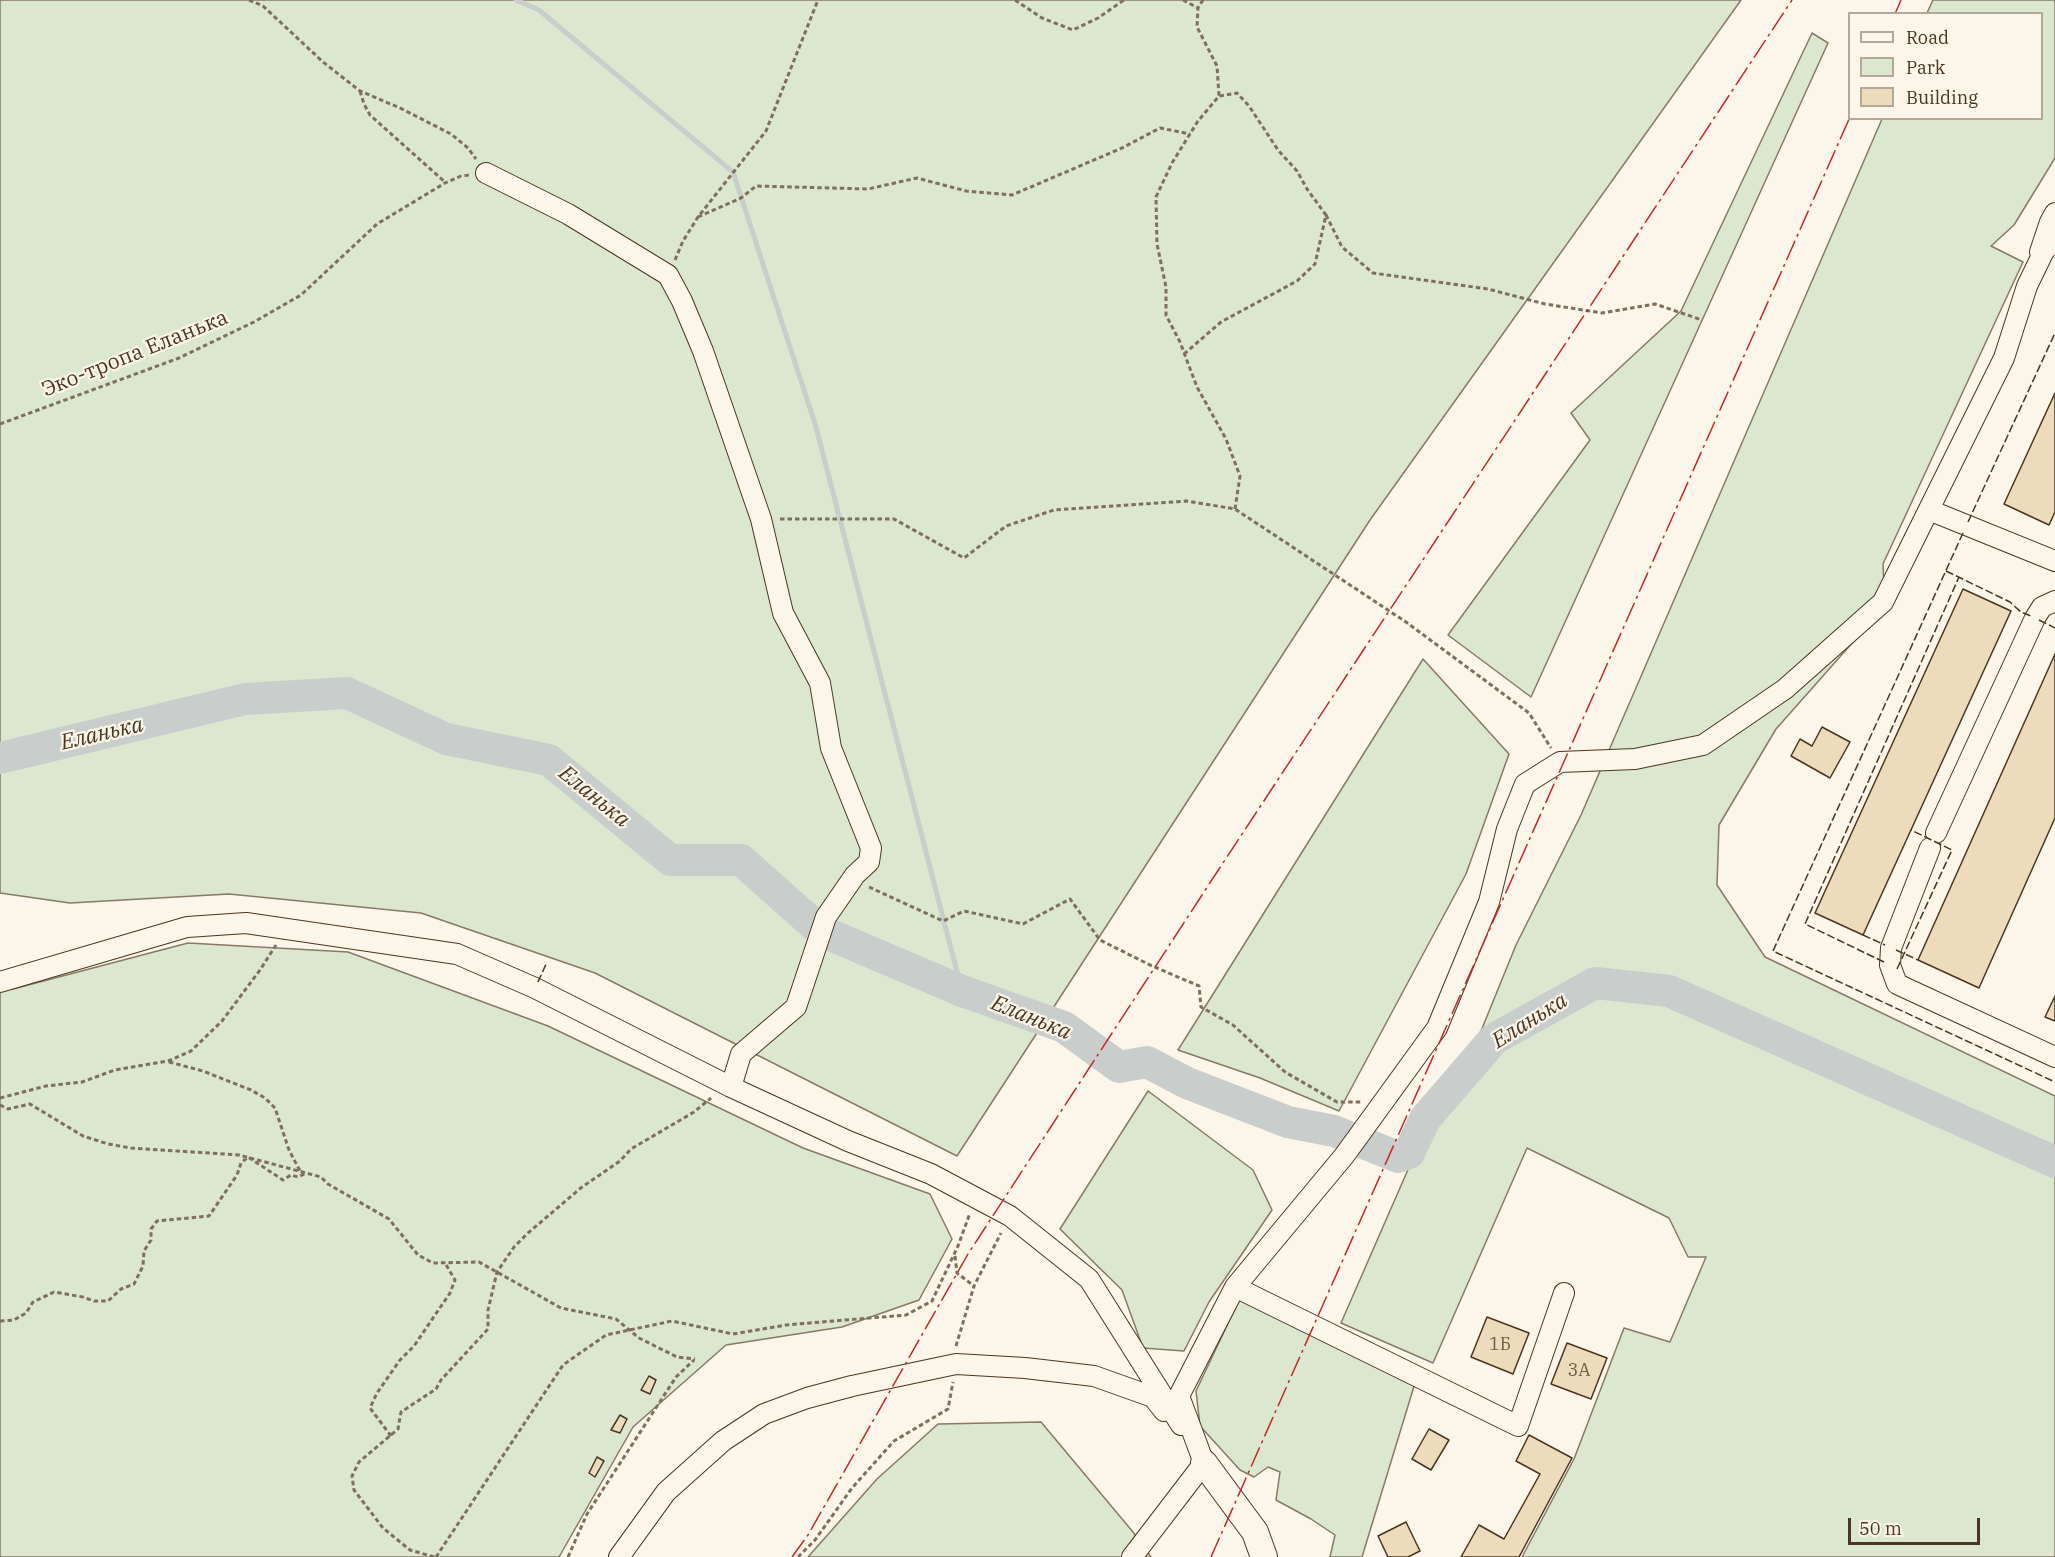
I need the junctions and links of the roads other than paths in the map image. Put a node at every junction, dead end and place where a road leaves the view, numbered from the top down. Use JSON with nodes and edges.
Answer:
{"nodes":[{"id":1,"x":486,"y":173,"type":"road end"},
{"id":2,"x":2055,"y":213,"type":"edge"},
{"id":3,"x":2055,"y":240,"type":"edge"},
{"id":4,"x":2026,"y":286,"type":"junction"},
{"id":5,"x":1929,"y":510,"type":"junction"},
{"id":6,"x":2055,"y":561,"type":"edge"},
{"id":7,"x":2055,"y":601,"type":"edge"},
{"id":8,"x":0,"y":982,"type":"edge"},
{"id":9,"x":2055,"y":1057,"type":"edge"},
{"id":10,"x":731,"y":1087,"type":"junction"},
{"id":11,"x":1235,"y":1287,"type":"junction"},
{"id":12,"x":1564,"y":1293,"type":"dead end"},
{"id":13,"x":1204,"y":1462,"type":"junction"},
{"id":14,"x":619,"y":1557,"type":"edge"},
{"id":15,"x":1132,"y":1557,"type":"edge"},
{"id":16,"x":1264,"y":1557,"type":"edge"}],
"edges":[{"from":1,"to":10,"type":"street"},
{"from":2,"to":4,"type":"street"},
{"from":3,"to":4,"type":"street"},
{"from":4,"to":5,"type":"street"},
{"from":5,"to":6,"type":"street"},
{"from":5,"to":11,"type":"street"},
{"from":7,"to":9,"type":"street"},
{"from":8,"to":10,"type":"street"},
{"from":10,"to":13,"type":"street"},
{"from":11,"to":12,"type":"street"},
{"from":11,"to":13,"type":"street"},
{"from":13,"to":14,"type":"street"},
{"from":13,"to":15,"type":"street"},
{"from":13,"to":16,"type":"main road"}]}
